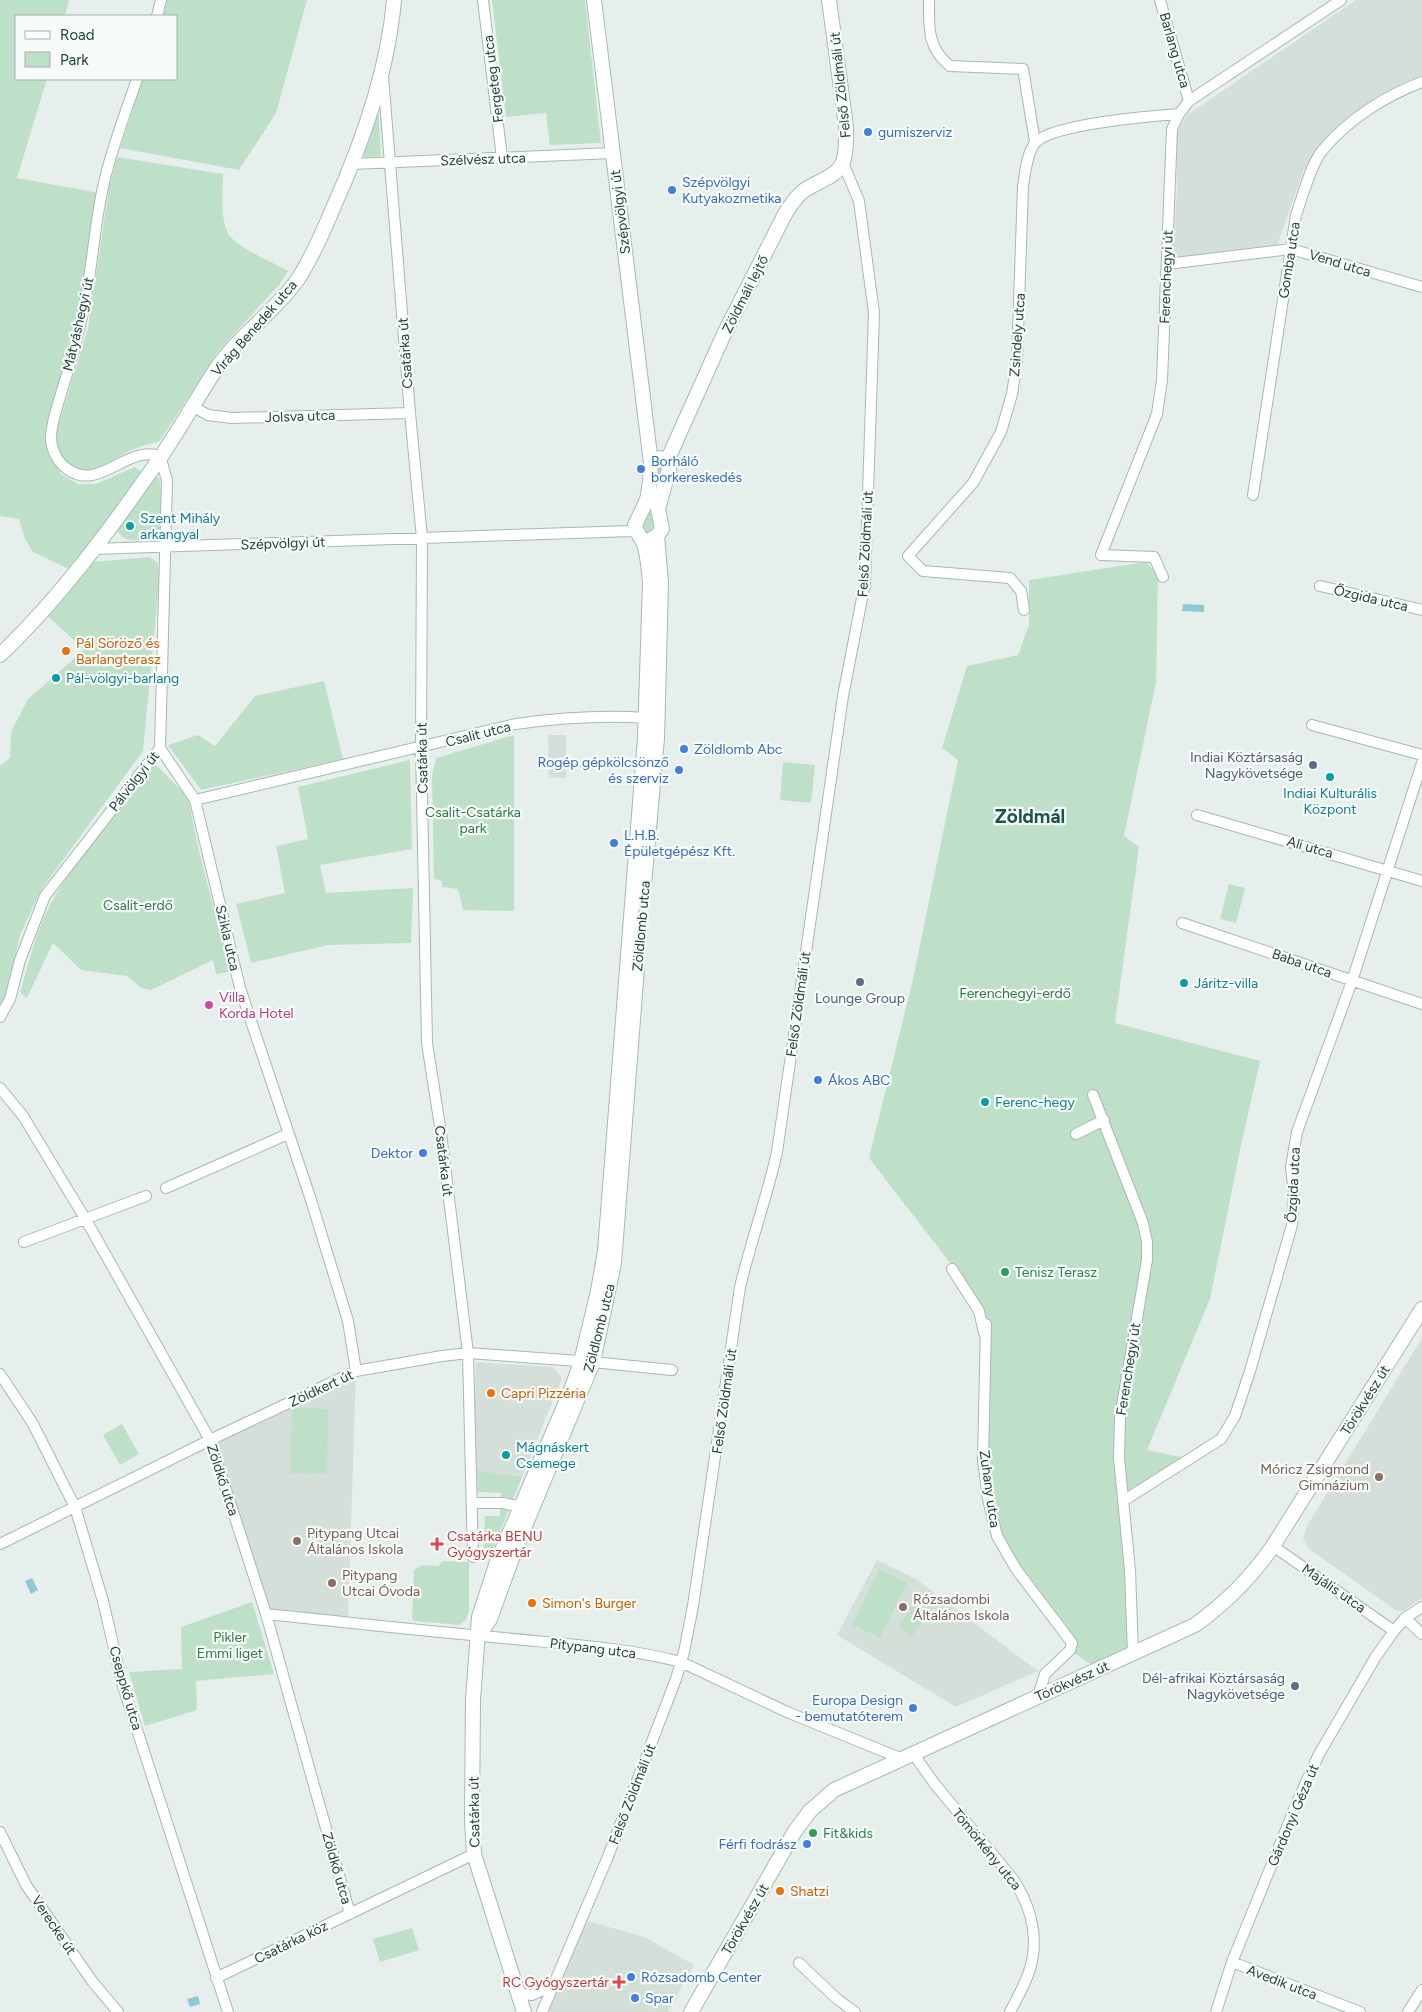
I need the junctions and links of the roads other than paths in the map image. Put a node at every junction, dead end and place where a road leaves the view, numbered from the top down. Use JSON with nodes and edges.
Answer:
{"nodes":[{"id":1,"x":161,"y":0,"type":"edge"},
{"id":2,"x":394,"y":0,"type":"edge"},
{"id":3,"x":483,"y":0,"type":"edge"},
{"id":4,"x":594,"y":0,"type":"edge"},
{"id":5,"x":829,"y":0,"type":"edge"},
{"id":6,"x":929,"y":0,"type":"edge"},
{"id":7,"x":1160,"y":0,"type":"edge"},
{"id":8,"x":1341,"y":0,"type":"edge"},
{"id":9,"x":157,"y":15,"type":"edge"},
{"id":10,"x":383,"y":71,"type":"junction"},
{"id":11,"x":138,"y":80,"type":"edge"},
{"id":12,"x":1422,"y":82,"type":"edge"},
{"id":13,"x":1189,"y":101,"type":"junction"},
{"id":14,"x":1179,"y":114,"type":"junction"},
{"id":15,"x":1035,"y":142,"type":"junction"},
{"id":16,"x":613,"y":153,"type":"junction"},
{"id":17,"x":502,"y":158,"type":"junction"},
{"id":18,"x":391,"y":162,"type":"junction"},
{"id":19,"x":843,"y":163,"type":"junction"},
{"id":20,"x":352,"y":164,"type":"junction"},
{"id":21,"x":1291,"y":248,"type":"junction"},
{"id":22,"x":1167,"y":264,"type":"junction"},
{"id":23,"x":1422,"y":288,"type":"edge"},
{"id":24,"x":192,"y":406,"type":"junction"},
{"id":25,"x":410,"y":413,"type":"junction"},
{"id":26,"x":160,"y":456,"type":"junction"},
{"id":27,"x":659,"y":460,"type":"junction"},
{"id":28,"x":1253,"y":495,"type":"dead end"},
{"id":29,"x":638,"y":530,"type":"junction"},
{"id":30,"x":658,"y":536,"type":"junction"},
{"id":31,"x":422,"y":538,"type":"junction"},
{"id":32,"x":166,"y":546,"type":"junction"},
{"id":33,"x":94,"y":548,"type":"junction"},
{"id":34,"x":1163,"y":577,"type":"dead end"},
{"id":35,"x":1320,"y":586,"type":"dead end"},
{"id":36,"x":1024,"y":610,"type":"dead end"},
{"id":37,"x":1422,"y":610,"type":"edge"},
{"id":38,"x":0,"y":655,"type":"edge"},
{"id":39,"x":652,"y":718,"type":"junction"},
{"id":40,"x":1312,"y":725,"type":"dead end"},
{"id":41,"x":160,"y":748,"type":"junction"},
{"id":42,"x":421,"y":748,"type":"junction"},
{"id":43,"x":1422,"y":755,"type":"edge"},
{"id":44,"x":1422,"y":763,"type":"edge"},
{"id":45,"x":195,"y":800,"type":"junction"},
{"id":46,"x":1197,"y":815,"type":"dead end"},
{"id":47,"x":1389,"y":870,"type":"junction"},
{"id":48,"x":1422,"y":881,"type":"edge"},
{"id":49,"x":1182,"y":923,"type":"dead end"},
{"id":50,"x":1352,"y":981,"type":"junction"},
{"id":51,"x":1422,"y":1004,"type":"edge"},
{"id":52,"x":0,"y":1017,"type":"edge"},
{"id":53,"x":0,"y":1088,"type":"edge"},
{"id":54,"x":1093,"y":1094,"type":"dead end"},
{"id":55,"x":1104,"y":1120,"type":"junction"},
{"id":56,"x":288,"y":1134,"type":"junction"},
{"id":57,"x":1076,"y":1134,"type":"dead end"},
{"id":58,"x":166,"y":1188,"type":"dead end"},
{"id":59,"x":146,"y":1196,"type":"dead end"},
{"id":60,"x":86,"y":1220,"type":"junction"},
{"id":61,"x":24,"y":1242,"type":"dead end"},
{"id":62,"x":952,"y":1269,"type":"dead end"},
{"id":63,"x":1422,"y":1308,"type":"edge"},
{"id":64,"x":986,"y":1324,"type":"dead end"},
{"id":65,"x":985,"y":1336,"type":"junction"},
{"id":66,"x":468,"y":1353,"type":"junction"},
{"id":67,"x":587,"y":1362,"type":"junction"},
{"id":68,"x":672,"y":1370,"type":"dead end"},
{"id":69,"x":356,"y":1371,"type":"junction"},
{"id":70,"x":0,"y":1374,"type":"edge"},
{"id":71,"x":210,"y":1440,"type":"junction"},
{"id":72,"x":538,"y":1481,"type":"junction"},
{"id":73,"x":1123,"y":1501,"type":"junction"},
{"id":74,"x":472,"y":1503,"type":"junction"},
{"id":75,"x":75,"y":1507,"type":"junction"},
{"id":76,"x":520,"y":1507,"type":"junction"},
{"id":77,"x":0,"y":1544,"type":"edge"},
{"id":78,"x":1273,"y":1546,"type":"junction"},
{"id":79,"x":473,"y":1557,"type":"dead end"},
{"id":80,"x":1422,"y":1606,"type":"edge"},
{"id":81,"x":266,"y":1614,"type":"junction"},
{"id":82,"x":1405,"y":1618,"type":"junction"},
{"id":83,"x":1394,"y":1631,"type":"junction"},
{"id":84,"x":1422,"y":1634,"type":"edge"},
{"id":85,"x":479,"y":1636,"type":"junction"},
{"id":86,"x":1133,"y":1654,"type":"junction"},
{"id":87,"x":681,"y":1662,"type":"junction"},
{"id":88,"x":1038,"y":1696,"type":"junction"},
{"id":89,"x":906,"y":1755,"type":"junction"},
{"id":90,"x":0,"y":1832,"type":"edge"},
{"id":91,"x":474,"y":1854,"type":"junction"},
{"id":92,"x":350,"y":1914,"type":"junction"},
{"id":93,"x":1232,"y":1962,"type":"junction"},
{"id":94,"x":799,"y":1963,"type":"dead end"},
{"id":95,"x":216,"y":1978,"type":"junction"},
{"id":96,"x":555,"y":1984,"type":"junction"},
{"id":97,"x":1422,"y":1990,"type":"edge"},
{"id":98,"x":518,"y":1993,"type":"junction"},
{"id":99,"x":118,"y":2012,"type":"edge"},
{"id":100,"x":228,"y":2012,"type":"edge"},
{"id":101,"x":524,"y":2012,"type":"edge"},
{"id":102,"x":542,"y":2012,"type":"edge"},
{"id":103,"x":691,"y":2012,"type":"edge"},
{"id":104,"x":854,"y":2012,"type":"edge"},
{"id":105,"x":1010,"y":2012,"type":"edge"},
{"id":106,"x":1216,"y":2012,"type":"edge"},
{"id":107,"x":1360,"y":2012,"type":"edge"},
{"id":108,"x":1408,"y":2012,"type":"edge"}],
"edges":[{"from":1,"to":9,"type":"street"},
{"from":2,"to":10,"type":"street","name":"Virág Benedek utca"},
{"from":3,"to":17,"type":"street","name":"Fergeteg utca"},
{"from":4,"to":16,"type":"street","name":"Szépvölgyi út"},
{"from":5,"to":19,"type":"street","name":"Felső Zöldmáli út"},
{"from":6,"to":15,"type":"street","name":"Zsindely utca"},
{"from":7,"to":13,"type":"street","name":"Barlang utca"},
{"from":8,"to":13,"type":"street","name":"Ferenchegyi út"},
{"from":10,"to":18,"type":"street","name":"Csatárka út"},
{"from":10,"to":20,"type":"street","name":"Virág Benedek utca"},
{"from":11,"to":26,"type":"street","name":"Mátyáshegyi út"},
{"from":12,"to":21,"type":"street","name":"Gomba utca"},
{"from":13,"to":14,"type":"street","name":"Ferenchegyi út"},
{"from":14,"to":15,"type":"street"},
{"from":14,"to":22,"type":"street","name":"Ferenchegyi út"},
{"from":15,"to":36,"type":"street","name":"Zsindely utca"},
{"from":16,"to":17,"type":"street","name":"Szélvész utca"},
{"from":16,"to":27,"type":"street","name":"Szépvölgyi út"},
{"from":17,"to":18,"type":"street","name":"Szélvész utca"},
{"from":18,"to":20,"type":"street","name":"Szélvész utca"},
{"from":18,"to":25,"type":"street","name":"Csatárka út"},
{"from":19,"to":27,"type":"street","name":"Zöldmáli lejtő"},
{"from":19,"to":87,"type":"street","name":"Felső Zöldmáli út"},
{"from":20,"to":24,"type":"street","name":"Virág Benedek utca"},
{"from":21,"to":22,"type":"street","name":"Vend utca"},
{"from":21,"to":23,"type":"street","name":"Vend utca"},
{"from":21,"to":28,"type":"street","name":"Gomba utca"},
{"from":22,"to":34,"type":"street","name":"Ferenchegyi út"},
{"from":24,"to":25,"type":"street","name":"Jolsva utca"},
{"from":24,"to":26,"type":"street","name":"Virág Benedek utca"},
{"from":25,"to":31,"type":"street","name":"Csatárka út"},
{"from":26,"to":32,"type":"street","name":"Pálvölgyi út"},
{"from":26,"to":33,"type":"street","name":"Virág Benedek utca"},
{"from":27,"to":29,"type":"street","name":"Szépvölgyi út"},
{"from":27,"to":30,"type":"street","name":"Szépvölgyi út"},
{"from":29,"to":30,"type":"street","name":"Szépvölgyi út"},
{"from":29,"to":31,"type":"street","name":"Szépvölgyi út"},
{"from":29,"to":39,"type":"street","name":"Zöldlomb utca"},
{"from":30,"to":39,"type":"street","name":"Zöldlomb utca"},
{"from":31,"to":32,"type":"street","name":"Szépvölgyi út"},
{"from":31,"to":42,"type":"street","name":"Csatárka út"},
{"from":32,"to":33,"type":"street","name":"Szépvölgyi út"},
{"from":32,"to":41,"type":"street","name":"Pálvölgyi út"},
{"from":33,"to":38,"type":"street"},
{"from":35,"to":37,"type":"street","name":"Őzgida utca"},
{"from":39,"to":42,"type":"street","name":"Csalit utca"},
{"from":39,"to":67,"type":"street","name":"Zöldlomb utca"},
{"from":40,"to":43,"type":"street"},
{"from":41,"to":45,"type":"street","name":"Szikla utca"},
{"from":41,"to":52,"type":"street","name":"Pálvölgyi út"},
{"from":42,"to":45,"type":"street","name":"Csalit utca"},
{"from":42,"to":66,"type":"street","name":"Csatárka út"},
{"from":44,"to":47,"type":"street","name":"Őzgida utca"},
{"from":45,"to":56,"type":"street","name":"Szikla utca"},
{"from":46,"to":47,"type":"street","name":"Ali utca"},
{"from":47,"to":48,"type":"street","name":"Ali utca"},
{"from":47,"to":50,"type":"street","name":"Őzgida utca"},
{"from":49,"to":50,"type":"street","name":"Baba utca"},
{"from":50,"to":51,"type":"street","name":"Baba utca"},
{"from":50,"to":73,"type":"street","name":"Őzgida utca"},
{"from":53,"to":60,"type":"street","name":"Zöldkő utca"},
{"from":54,"to":55,"type":"street","name":"Ferenchegyi út"},
{"from":55,"to":57,"type":"street"},
{"from":55,"to":73,"type":"street","name":"Ferenchegyi út"},
{"from":56,"to":58,"type":"street"},
{"from":56,"to":69,"type":"street","name":"Szikla utca"},
{"from":59,"to":60,"type":"street"},
{"from":60,"to":61,"type":"street"},
{"from":60,"to":71,"type":"street","name":"Zöldkő utca"},
{"from":62,"to":65,"type":"street","name":"Zuhany utca"},
{"from":63,"to":78,"type":"street","name":"Törökvész út"},
{"from":64,"to":65,"type":"street","name":"Zuhany utca"},
{"from":65,"to":88,"type":"street","name":"Zuhany utca"},
{"from":66,"to":67,"type":"street","name":"Zöldkert út"},
{"from":66,"to":69,"type":"street","name":"Zöldkert út"},
{"from":66,"to":74,"type":"street","name":"Csatárka út"},
{"from":67,"to":68,"type":"street","name":"Zöldkert út"},
{"from":67,"to":72,"type":"street","name":"Zöldlomb utca"},
{"from":69,"to":71,"type":"street","name":"Zöldkert út"},
{"from":70,"to":75,"type":"street","name":"Cseppkő utca"},
{"from":71,"to":75,"type":"street","name":"Zöldkert út"},
{"from":71,"to":81,"type":"street","name":"Zöldkő utca"},
{"from":72,"to":76,"type":"street","name":"Zöldlomb utca"},
{"from":72,"to":85,"type":"street","name":"Zöldlomb utca"},
{"from":73,"to":86,"type":"street","name":"Ferenchegyi út"},
{"from":74,"to":76,"type":"street"},
{"from":74,"to":79,"type":"street","name":"Csatárka út"},
{"from":75,"to":77,"type":"street","name":"Zöldkert út"},
{"from":75,"to":95,"type":"street","name":"Cseppkő utca"},
{"from":76,"to":85,"type":"street","name":"Zöldlomb utca"},
{"from":78,"to":83,"type":"street","name":"Majális utca"},
{"from":78,"to":86,"type":"street","name":"Törökvész út"},
{"from":80,"to":82,"type":"street","name":"Gárdonyi Géza út"},
{"from":81,"to":85,"type":"street","name":"Pitypang utca"},
{"from":81,"to":92,"type":"street","name":"Zöldkő utca"},
{"from":82,"to":83,"type":"street","name":"Gárdonyi Géza út"},
{"from":82,"to":84,"type":"street"},
{"from":83,"to":93,"type":"street","name":"Gárdonyi Géza út"},
{"from":85,"to":87,"type":"street","name":"Pitypang utca"},
{"from":85,"to":91,"type":"street","name":"Csatárka út"},
{"from":86,"to":88,"type":"street","name":"Törökvész út"},
{"from":87,"to":89,"type":"street","name":"Pitypang utca"},
{"from":87,"to":96,"type":"street","name":"Felső Zöldmáli út"},
{"from":88,"to":89,"type":"street","name":"Törökvész út"},
{"from":89,"to":103,"type":"street","name":"Törökvész út"},
{"from":89,"to":105,"type":"street","name":"Tömörkény utca"},
{"from":90,"to":99,"type":"street","name":"Verecke út"},
{"from":91,"to":92,"type":"street","name":"Csatárka köz"},
{"from":91,"to":98,"type":"street","name":"Csatárka út"},
{"from":92,"to":95,"type":"street","name":"Csatárka köz"},
{"from":93,"to":106,"type":"street","name":"Gárdonyi Géza út"},
{"from":93,"to":107,"type":"street","name":"Avedik utca"},
{"from":94,"to":104,"type":"street"},
{"from":95,"to":100,"type":"street","name":"Cseppkő utca"},
{"from":96,"to":98,"type":"street"},
{"from":96,"to":102,"type":"street","name":"Felső Zöldmáli út"},
{"from":97,"to":108,"type":"street"},
{"from":98,"to":101,"type":"street","name":"Csatárka út"}]}
